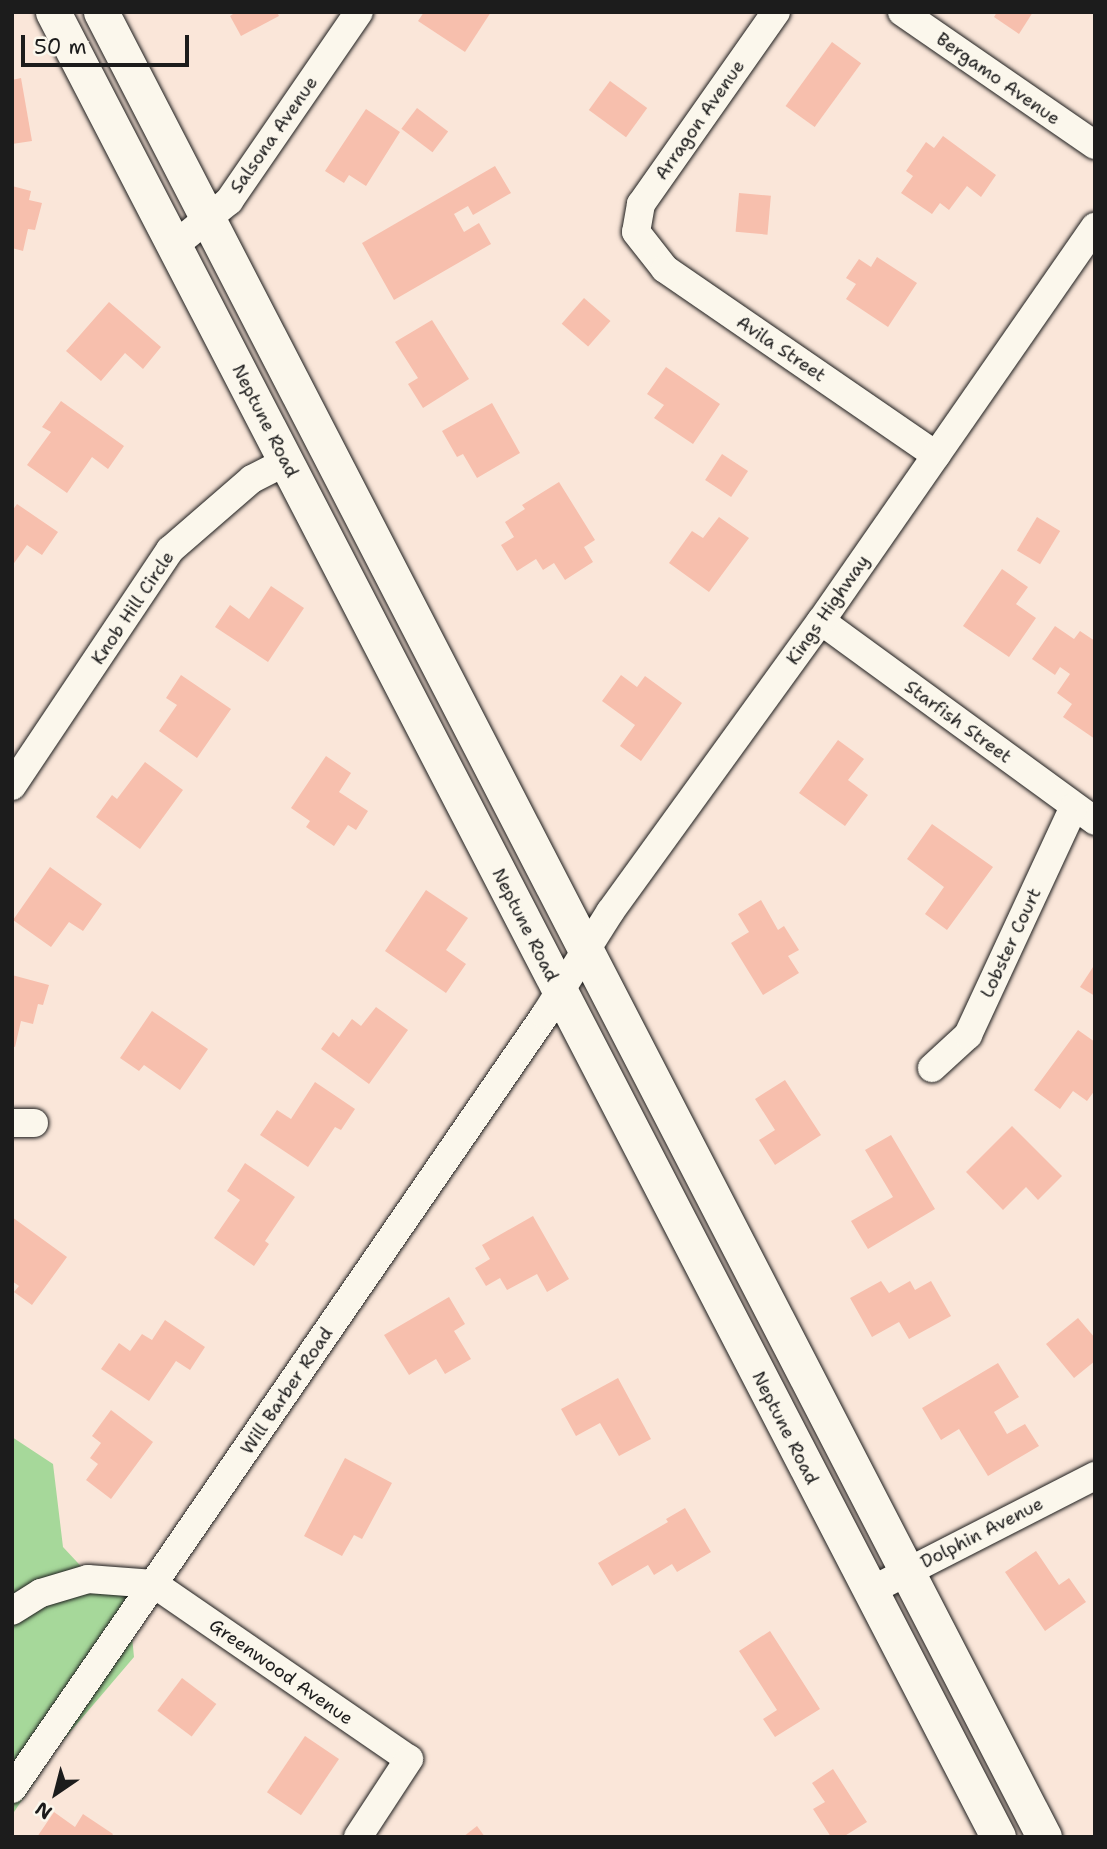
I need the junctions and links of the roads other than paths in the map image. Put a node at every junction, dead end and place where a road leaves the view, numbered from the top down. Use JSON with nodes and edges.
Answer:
{"nodes":[{"id":1,"x":53,"y":12,"type":"edge"},
{"id":2,"x":101,"y":12,"type":"edge"},
{"id":3,"x":359,"y":12,"type":"edge"},
{"id":4,"x":776,"y":12,"type":"edge"},
{"id":5,"x":902,"y":12,"type":"edge"},
{"id":6,"x":1095,"y":145,"type":"edge"},
{"id":7,"x":206,"y":219,"type":"junction"},
{"id":8,"x":1095,"y":227,"type":"edge"},
{"id":9,"x":636,"y":232,"type":"joint"},
{"id":10,"x":175,"y":246,"type":"junction"},
{"id":11,"x":936,"y":455,"type":"junction"},
{"id":12,"x":286,"y":462,"type":"junction"},
{"id":13,"x":821,"y":621,"type":"junction"},
{"id":14,"x":12,"y":786,"type":"edge"},
{"id":15,"x":1084,"y":814,"type":"edge"},
{"id":16,"x":586,"y":949,"type":"junction"},
{"id":17,"x":559,"y":992,"type":"junction"},
{"id":18,"x":932,"y":1068,"type":"dead end"},
{"id":19,"x":1095,"y":1476,"type":"edge"},
{"id":20,"x":907,"y":1571,"type":"junction"},
{"id":21,"x":154,"y":1584,"type":"junction"},
{"id":22,"x":12,"y":1586,"type":"edge"},
{"id":23,"x":870,"y":1591,"type":"junction"},
{"id":24,"x":41,"y":1593,"type":"junction"},
{"id":25,"x":12,"y":1611,"type":"edge"},
{"id":26,"x":12,"y":1789,"type":"edge"},
{"id":27,"x":358,"y":1837,"type":"edge"},
{"id":28,"x":998,"y":1837,"type":"edge"},
{"id":29,"x":1044,"y":1837,"type":"edge"}],
"edges":[{"from":1,"to":10,"type":"main road","name":"Neptune Road"},
{"from":2,"to":7,"type":"main road"},
{"from":3,"to":7,"type":"street","name":"Salsona Avenue"},
{"from":4,"to":9,"type":"street","name":"Arragon Avenue"},
{"from":5,"to":6,"type":"street","name":"Bergamo Avenue"},
{"from":7,"to":10,"type":"street","name":"Salsona Avenue"},
{"from":7,"to":16,"type":"main road"},
{"from":8,"to":11,"type":"street","name":"Kings Highway"},
{"from":9,"to":11,"type":"street","name":"Avila Street"},
{"from":10,"to":12,"type":"main road","name":"Neptune Road"},
{"from":11,"to":13,"type":"street","name":"Kings Highway"},
{"from":12,"to":14,"type":"street","name":"Knob Hill Circle"},
{"from":12,"to":17,"type":"main road","name":"Neptune Road"},
{"from":13,"to":15,"type":"street","name":"Starfish Street"},
{"from":13,"to":16,"type":"street","name":"Kings Highway"},
{"from":15,"to":18,"type":"street","name":"Lobster Court"},
{"from":16,"to":17,"type":"street","name":"Kings Highway"},
{"from":16,"to":20,"type":"main road"},
{"from":17,"to":21,"type":"street","name":"Will Barber Road"},
{"from":17,"to":23,"type":"main road","name":"Neptune Road"},
{"from":19,"to":20,"type":"street","name":"Dolphin Avenue"},
{"from":20,"to":23,"type":"street","name":"Dolphin Avenue"},
{"from":20,"to":29,"type":"main road"},
{"from":21,"to":24,"type":"street"},
{"from":21,"to":26,"type":"street","name":"Will Barber Road"},
{"from":21,"to":27,"type":"street","name":"Greenwood Avenue"},
{"from":22,"to":24,"type":"street"},
{"from":23,"to":28,"type":"main road","name":"Neptune Road"},
{"from":24,"to":25,"type":"street"}]}
